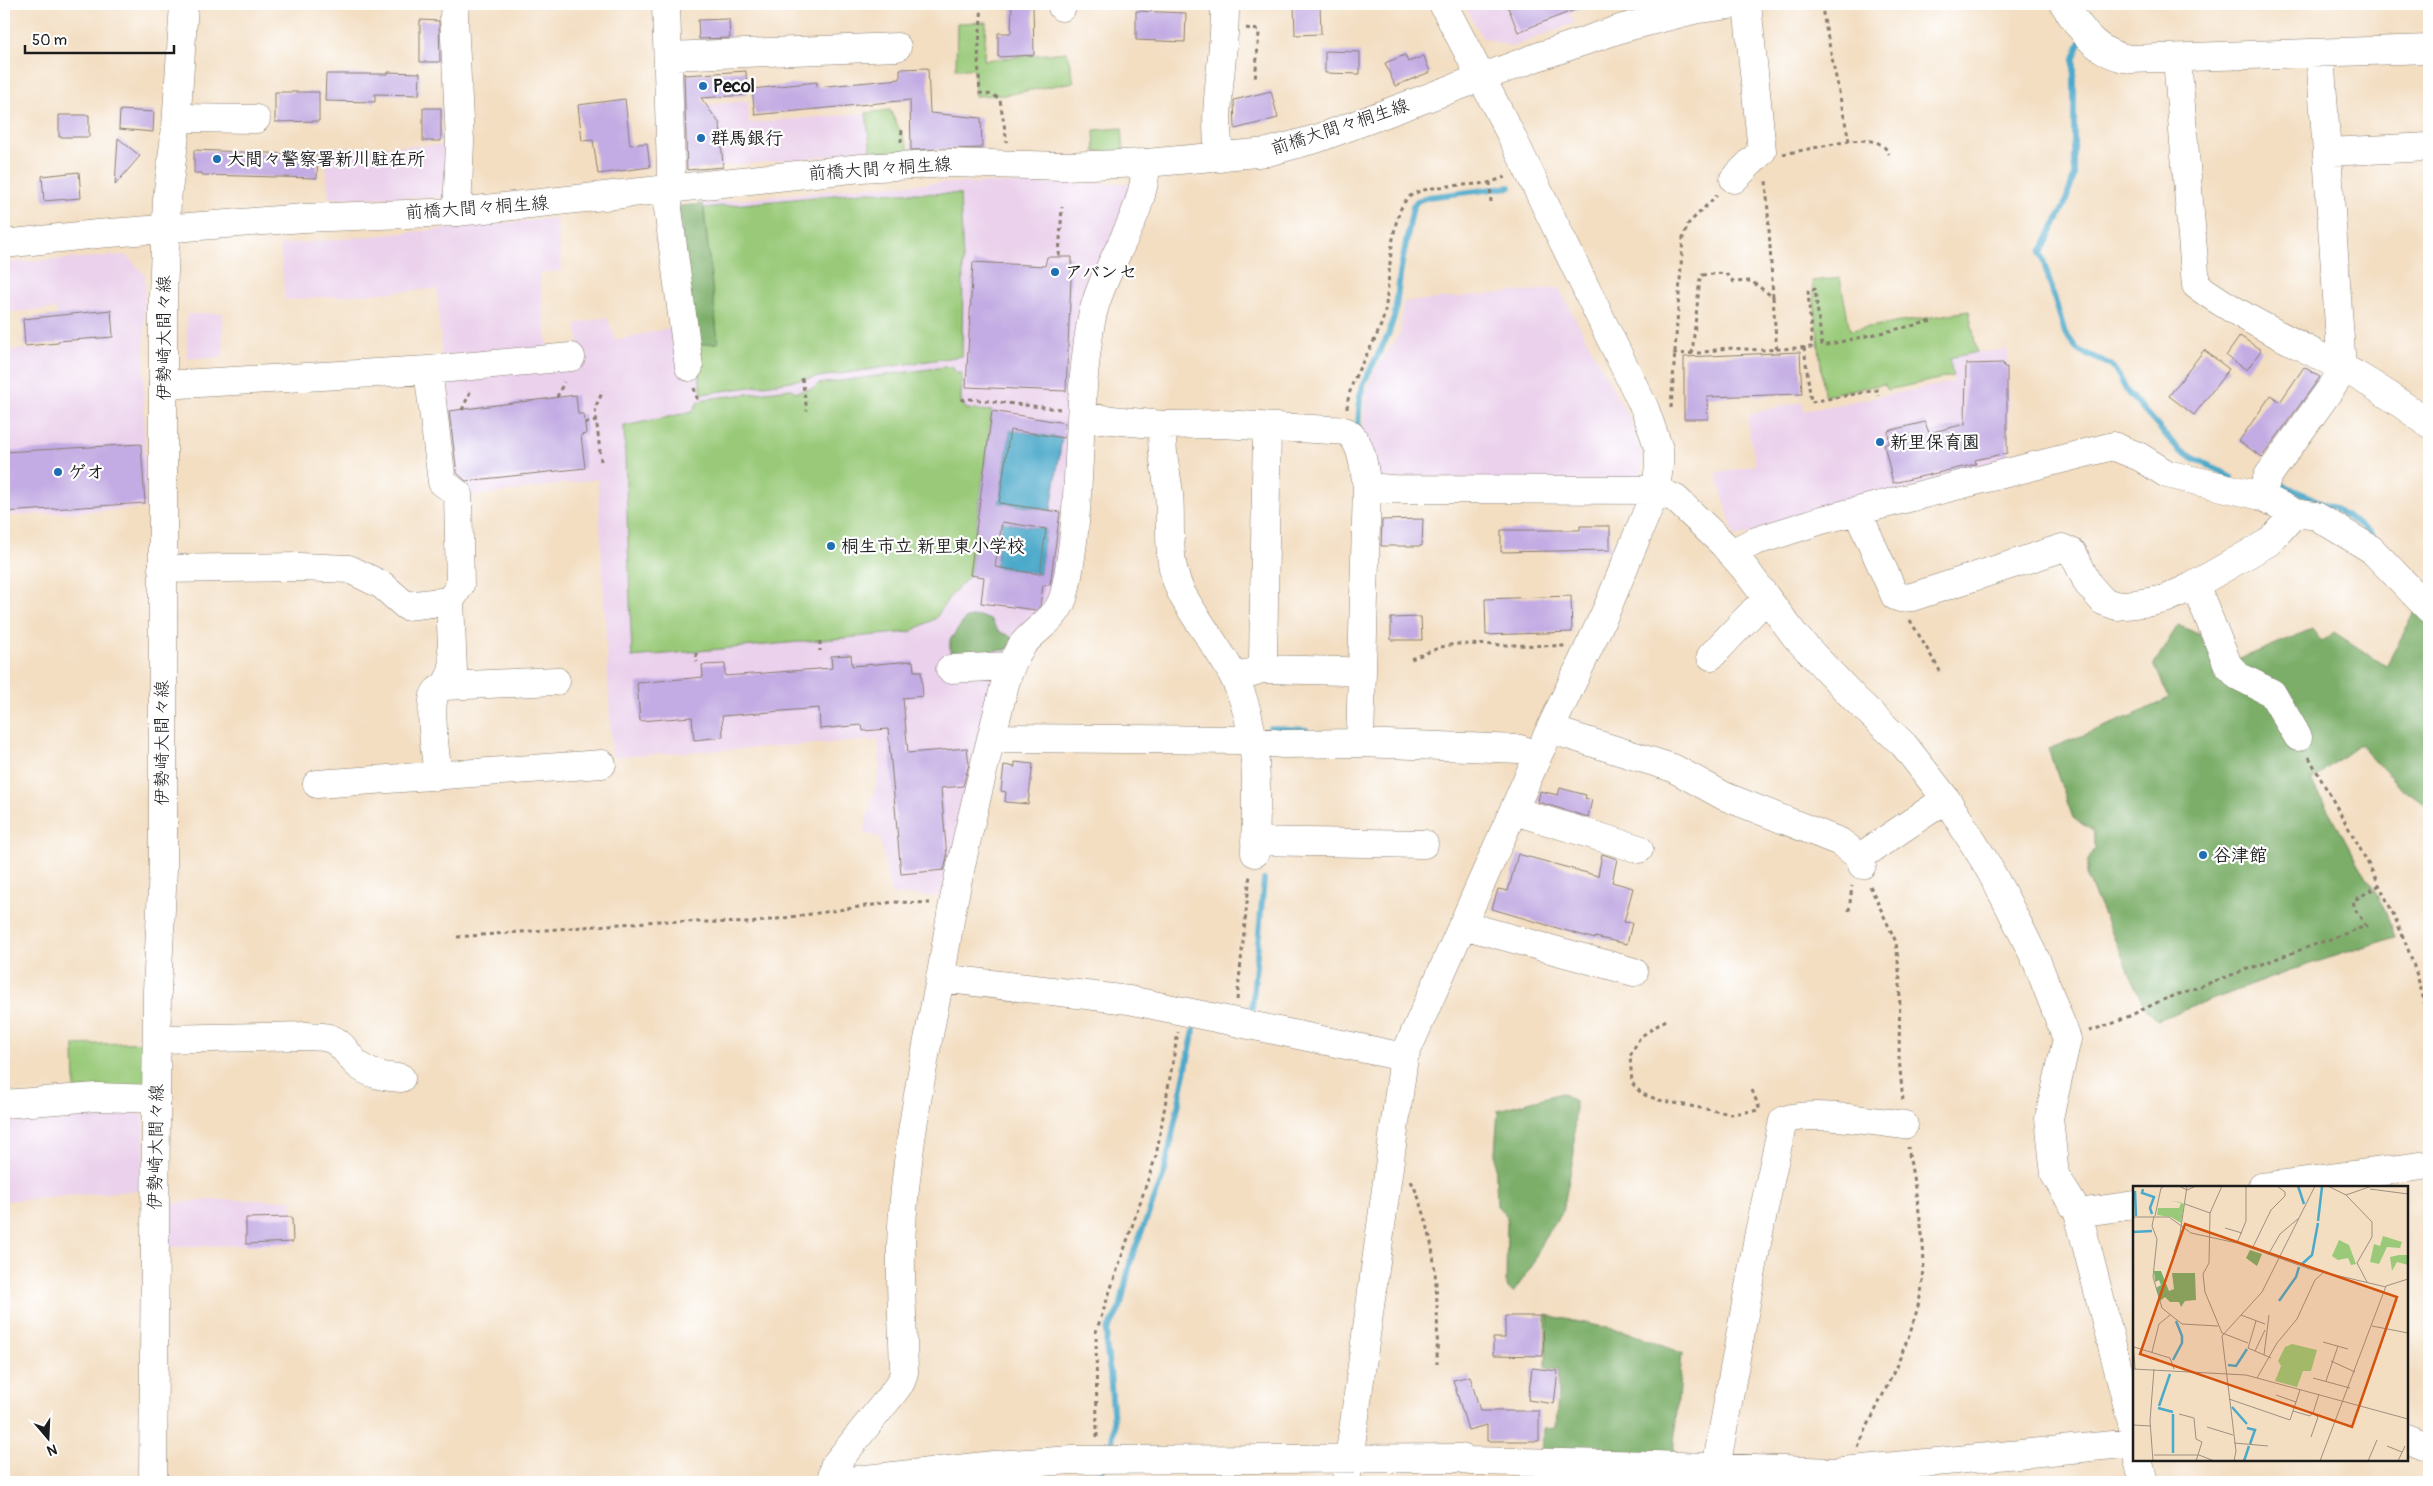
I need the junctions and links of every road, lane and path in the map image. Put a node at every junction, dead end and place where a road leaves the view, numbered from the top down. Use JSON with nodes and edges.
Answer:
{"nodes":[{"id":1,"x":184,"y":4,"type":"edge"},
{"id":2,"x":455,"y":4,"type":"edge"},
{"id":3,"x":666,"y":4,"type":"edge"},
{"id":4,"x":982,"y":4,"type":"edge"},
{"id":5,"x":1444,"y":4,"type":"edge"},
{"id":6,"x":1736,"y":4,"type":"edge"},
{"id":7,"x":1747,"y":4,"type":"edge"},
{"id":8,"x":1821,"y":4,"type":"edge"},
{"id":9,"x":2064,"y":4,"type":"edge"},
{"id":10,"x":1225,"y":14,"type":"edge"},
{"id":11,"x":897,"y":48,"type":"dead end"},
{"id":12,"x":2429,"y":49,"type":"edge"},
{"id":13,"x":2320,"y":54,"type":"junction"},
{"id":14,"x":668,"y":56,"type":"junction"},
{"id":15,"x":2177,"y":59,"type":"junction"},
{"id":16,"x":1482,"y":77,"type":"junction"},
{"id":17,"x":1255,"y":81,"type":"dead end"},
{"id":18,"x":177,"y":118,"type":"junction"},
{"id":19,"x":256,"y":119,"type":"dead end"},
{"id":20,"x":1849,"y":141,"type":"junction"},
{"id":21,"x":2429,"y":147,"type":"edge"},
{"id":22,"x":1762,"y":151,"type":"junction"},
{"id":23,"x":2327,"y":152,"type":"junction"},
{"id":24,"x":1889,"y":154,"type":"dead end"},
{"id":25,"x":1220,"y":158,"type":"junction"},
{"id":26,"x":1146,"y":163,"type":"junction"},
{"id":27,"x":1009,"y":165,"type":"junction"},
{"id":28,"x":1508,"y":177,"type":"dead end"},
{"id":29,"x":1734,"y":179,"type":"joint"},
{"id":30,"x":1490,"y":182,"type":"junction"},
{"id":31,"x":670,"y":188,"type":"junction"},
{"id":32,"x":1490,"y":203,"type":"dead end"},
{"id":33,"x":1062,"y":207,"type":"dead end"},
{"id":34,"x":457,"y":212,"type":"junction"},
{"id":35,"x":165,"y":230,"type":"junction"},
{"id":36,"x":4,"y":244,"type":"edge"},
{"id":37,"x":1059,"y":256,"type":"dead end"},
{"id":38,"x":1773,"y":297,"type":"junction"},
{"id":39,"x":1933,"y":321,"type":"dead end"},
{"id":40,"x":1804,"y":347,"type":"junction"},
{"id":41,"x":1777,"y":351,"type":"junction"},
{"id":42,"x":1673,"y":354,"type":"junction"},
{"id":43,"x":1692,"y":354,"type":"junction"},
{"id":44,"x":568,"y":367,"type":"joint"},
{"id":45,"x":689,"y":367,"type":"dead end"},
{"id":46,"x":2342,"y":368,"type":"junction"},
{"id":47,"x":428,"y":370,"type":"junction"},
{"id":48,"x":802,"y":378,"type":"dead end"},
{"id":49,"x":163,"y":385,"type":"junction"},
{"id":50,"x":472,"y":390,"type":"dead end"},
{"id":51,"x":603,"y":391,"type":"dead end"},
{"id":52,"x":1878,"y":396,"type":"dead end"},
{"id":53,"x":557,"y":397,"type":"dead end"},
{"id":54,"x":961,"y":400,"type":"dead end"},
{"id":55,"x":462,"y":410,"type":"dead end"},
{"id":56,"x":807,"y":411,"type":"dead end"},
{"id":57,"x":1068,"y":413,"type":"junction"},
{"id":58,"x":597,"y":421,"type":"junction"},
{"id":59,"x":585,"y":423,"type":"dead end"},
{"id":60,"x":2429,"y":424,"type":"edge"},
{"id":61,"x":1163,"y":425,"type":"junction"},
{"id":62,"x":1267,"y":427,"type":"junction"},
{"id":63,"x":1346,"y":431,"type":"junction"},
{"id":64,"x":1655,"y":434,"type":"junction"},
{"id":65,"x":601,"y":461,"type":"dead end"},
{"id":66,"x":1367,"y":487,"type":"junction"},
{"id":67,"x":1656,"y":490,"type":"junction"},
{"id":68,"x":2261,"y":496,"type":"junction"},
{"id":69,"x":1857,"y":511,"type":"junction"},
{"id":70,"x":2295,"y":513,"type":"junction"},
{"id":71,"x":1732,"y":553,"type":"junction"},
{"id":72,"x":162,"y":569,"type":"junction"},
{"id":73,"x":2191,"y":587,"type":"junction"},
{"id":74,"x":1895,"y":596,"type":"junction"},
{"id":75,"x":1769,"y":601,"type":"junction"},
{"id":76,"x":450,"y":602,"type":"junction"},
{"id":77,"x":2429,"y":609,"type":"edge"},
{"id":78,"x":820,"y":641,"type":"dead end"},
{"id":79,"x":1568,"y":646,"type":"dead end"},
{"id":80,"x":820,"y":651,"type":"dead end"},
{"id":81,"x":696,"y":653,"type":"dead end"},
{"id":82,"x":1710,"y":656,"type":"dead end"},
{"id":83,"x":1411,"y":659,"type":"dead end"},
{"id":84,"x":697,"y":662,"type":"dead end"},
{"id":85,"x":1010,"y":666,"type":"junction"},
{"id":86,"x":950,"y":669,"type":"dead end"},
{"id":87,"x":1261,"y":669,"type":"junction"},
{"id":88,"x":1344,"y":671,"type":"dead end"},
{"id":89,"x":1940,"y":671,"type":"dead end"},
{"id":90,"x":1234,"y":678,"type":"junction"},
{"id":91,"x":556,"y":681,"type":"dead end"},
{"id":92,"x":445,"y":686,"type":"junction"},
{"id":93,"x":1552,"y":730,"type":"junction"},
{"id":94,"x":992,"y":736,"type":"junction"},
{"id":95,"x":2298,"y":737,"type":"joint"},
{"id":96,"x":1253,"y":741,"type":"junction"},
{"id":97,"x":1360,"y":743,"type":"junction"},
{"id":98,"x":1538,"y":755,"type":"junction"},
{"id":99,"x":602,"y":764,"type":"dead end"},
{"id":100,"x":438,"y":776,"type":"junction"},
{"id":101,"x":317,"y":784,"type":"dead end"},
{"id":102,"x":1946,"y":799,"type":"junction"},
{"id":103,"x":1514,"y":811,"type":"junction"},
{"id":104,"x":1424,"y":844,"type":"dead end"},
{"id":105,"x":1639,"y":849,"type":"dead end"},
{"id":106,"x":1254,"y":855,"type":"junction"},
{"id":107,"x":1861,"y":861,"type":"junction"},
{"id":108,"x":2378,"y":886,"type":"junction"},
{"id":109,"x":953,"y":905,"type":"junction"},
{"id":110,"x":1463,"y":925,"type":"junction"},
{"id":111,"x":457,"y":937,"type":"dead end"},
{"id":112,"x":1634,"y":972,"type":"dead end"},
{"id":113,"x":940,"y":978,"type":"junction"},
{"id":114,"x":1240,"y":986,"type":"dead end"},
{"id":115,"x":1182,"y":1010,"type":"junction"},
{"id":116,"x":1666,"y":1020,"type":"dead end"},
{"id":117,"x":2429,"y":1026,"type":"edge"},
{"id":118,"x":157,"y":1039,"type":"junction"},
{"id":119,"x":2067,"y":1039,"type":"junction"},
{"id":120,"x":1404,"y":1057,"type":"junction"},
{"id":121,"x":401,"y":1078,"type":"dead end"},
{"id":122,"x":157,"y":1099,"type":"junction"},
{"id":123,"x":4,"y":1104,"type":"edge"},
{"id":124,"x":1760,"y":1110,"type":"dead end"},
{"id":125,"x":1904,"y":1125,"type":"junction"},
{"id":126,"x":1390,"y":1158,"type":"junction"},
{"id":127,"x":2429,"y":1165,"type":"edge"},
{"id":128,"x":2270,"y":1186,"type":"edge"},
{"id":129,"x":2133,"y":1205,"type":"edge"},
{"id":130,"x":2078,"y":1213,"type":"junction"},
{"id":131,"x":1437,"y":1364,"type":"dead end"},
{"id":132,"x":1096,"y":1422,"type":"dead end"},
{"id":133,"x":2133,"y":1427,"type":"edge"},
{"id":134,"x":2408,"y":1438,"type":"edge"},
{"id":135,"x":2133,"y":1443,"type":"edge"},
{"id":136,"x":2429,"y":1447,"type":"edge"},
{"id":137,"x":2138,"y":1461,"type":"edge"},
{"id":138,"x":1716,"y":1468,"type":"junction"},
{"id":139,"x":1348,"y":1470,"type":"edge"},
{"id":140,"x":1469,"y":1471,"type":"edge"},
{"id":141,"x":1655,"y":1474,"type":"edge"},
{"id":142,"x":1838,"y":1475,"type":"edge"},
{"id":143,"x":153,"y":1482,"type":"edge"},
{"id":144,"x":831,"y":1482,"type":"edge"},
{"id":145,"x":838,"y":1482,"type":"edge"},
{"id":146,"x":2144,"y":1482,"type":"edge"}],
"edges":[{"from":1,"to":18,"type":"street","name":"伊勢崎大間々線"},
{"from":2,"to":34,"type":"street"},
{"from":3,"to":14,"type":"street"},
{"from":4,"to":27,"type":"path"},
{"from":5,"to":16,"type":"street"},
{"from":6,"to":16,"type":"street","name":"前橋大間々桐生線"},
{"from":7,"to":22,"type":"street"},
{"from":8,"to":20,"type":"path"},
{"from":9,"to":15,"type":"street"},
{"from":10,"to":17,"type":"path"},
{"from":10,"to":25,"type":"street"},
{"from":11,"to":14,"type":"street"},
{"from":12,"to":13,"type":"street"},
{"from":13,"to":15,"type":"street"},
{"from":13,"to":23,"type":"street"},
{"from":14,"to":31,"type":"street"},
{"from":15,"to":46,"type":"street"},
{"from":16,"to":25,"type":"street","name":"前橋大間々桐生線"},
{"from":16,"to":64,"type":"street"},
{"from":18,"to":19,"type":"street"},
{"from":18,"to":35,"type":"street","name":"伊勢崎大間々線"},
{"from":20,"to":22,"type":"path"},
{"from":20,"to":24,"type":"path"},
{"from":21,"to":23,"type":"street"},
{"from":22,"to":29,"type":"street"},
{"from":22,"to":38,"type":"path"},
{"from":23,"to":46,"type":"street"},
{"from":25,"to":26,"type":"street","name":"前橋大間々桐生線"},
{"from":26,"to":27,"type":"street","name":"前橋大間々桐生線"},
{"from":26,"to":57,"type":"street"},
{"from":27,"to":31,"type":"street","name":"前橋大間々桐生線"},
{"from":28,"to":30,"type":"path"},
{"from":29,"to":42,"type":"path"},
{"from":30,"to":32,"type":"path"},
{"from":30,"to":63,"type":"path"},
{"from":31,"to":34,"type":"street","name":"前橋大間々桐生線"},
{"from":31,"to":45,"type":"street"},
{"from":33,"to":37,"type":"path"},
{"from":34,"to":35,"type":"street","name":"前橋大間々桐生線"},
{"from":35,"to":36,"type":"street","name":"前橋大間々桐生線"},
{"from":35,"to":49,"type":"street","name":"伊勢崎大間々線"},
{"from":38,"to":41,"type":"path"},
{"from":38,"to":43,"type":"path"},
{"from":39,"to":40,"type":"path"},
{"from":40,"to":41,"type":"path"},
{"from":40,"to":52,"type":"path"},
{"from":41,"to":43,"type":"path"},
{"from":42,"to":43,"type":"path"},
{"from":42,"to":64,"type":"path"},
{"from":44,"to":47,"type":"street"},
{"from":44,"to":53,"type":"path"},
{"from":46,"to":60,"type":"street"},
{"from":46,"to":68,"type":"street"},
{"from":47,"to":49,"type":"street"},
{"from":47,"to":76,"type":"street"},
{"from":48,"to":56,"type":"path"},
{"from":49,"to":72,"type":"street","name":"伊勢崎大間々線"},
{"from":50,"to":55,"type":"path"},
{"from":51,"to":58,"type":"path"},
{"from":54,"to":57,"type":"path"},
{"from":57,"to":61,"type":"street"},
{"from":57,"to":85,"type":"street"},
{"from":58,"to":59,"type":"path"},
{"from":58,"to":65,"type":"path"},
{"from":61,"to":62,"type":"street"},
{"from":61,"to":90,"type":"street"},
{"from":62,"to":63,"type":"street"},
{"from":62,"to":87,"type":"street"},
{"from":63,"to":66,"type":"street"},
{"from":64,"to":67,"type":"street"},
{"from":66,"to":67,"type":"street"},
{"from":66,"to":97,"type":"street"},
{"from":67,"to":71,"type":"street"},
{"from":67,"to":93,"type":"street"},
{"from":68,"to":69,"type":"street"},
{"from":68,"to":70,"type":"street"},
{"from":69,"to":71,"type":"street"},
{"from":69,"to":74,"type":"street"},
{"from":70,"to":73,"type":"street"},
{"from":70,"to":77,"type":"street"},
{"from":71,"to":75,"type":"street"},
{"from":72,"to":76,"type":"street"},
{"from":72,"to":118,"type":"street","name":"伊勢崎大間々線"},
{"from":73,"to":74,"type":"street"},
{"from":73,"to":95,"type":"street"},
{"from":74,"to":89,"type":"path"},
{"from":75,"to":82,"type":"street"},
{"from":75,"to":102,"type":"street"},
{"from":76,"to":92,"type":"street"},
{"from":78,"to":80,"type":"path"},
{"from":79,"to":83,"type":"path"},
{"from":81,"to":84,"type":"path"},
{"from":85,"to":86,"type":"street"},
{"from":85,"to":94,"type":"street"},
{"from":87,"to":88,"type":"street"},
{"from":87,"to":90,"type":"street"},
{"from":90,"to":96,"type":"street"},
{"from":91,"to":92,"type":"street"},
{"from":92,"to":100,"type":"street"},
{"from":93,"to":98,"type":"street"},
{"from":93,"to":107,"type":"street"},
{"from":94,"to":96,"type":"street"},
{"from":94,"to":109,"type":"street"},
{"from":95,"to":108,"type":"path"},
{"from":96,"to":97,"type":"street"},
{"from":96,"to":106,"type":"street"},
{"from":97,"to":98,"type":"street"},
{"from":98,"to":103,"type":"street"},
{"from":99,"to":100,"type":"street"},
{"from":100,"to":101,"type":"street"},
{"from":102,"to":107,"type":"street"},
{"from":102,"to":119,"type":"street"},
{"from":103,"to":105,"type":"street"},
{"from":103,"to":110,"type":"street"},
{"from":104,"to":106,"type":"street"},
{"from":106,"to":114,"type":"path"},
{"from":107,"to":125,"type":"path"},
{"from":108,"to":117,"type":"path"},
{"from":108,"to":119,"type":"path"},
{"from":109,"to":111,"type":"path"},
{"from":109,"to":113,"type":"street"},
{"from":110,"to":112,"type":"street"},
{"from":110,"to":120,"type":"street"},
{"from":113,"to":115,"type":"street"},
{"from":113,"to":144,"type":"street"},
{"from":115,"to":120,"type":"street"},
{"from":115,"to":132,"type":"path"},
{"from":116,"to":124,"type":"path"},
{"from":118,"to":121,"type":"street"},
{"from":118,"to":122,"type":"street","name":"伊勢崎大間々線"},
{"from":119,"to":130,"type":"street"},
{"from":120,"to":126,"type":"street"},
{"from":122,"to":123,"type":"street"},
{"from":122,"to":143,"type":"street","name":"伊勢崎大間々線"},
{"from":125,"to":138,"type":"street"},
{"from":125,"to":142,"type":"path"},
{"from":126,"to":131,"type":"path"},
{"from":126,"to":139,"type":"street"},
{"from":127,"to":128,"type":"street"},
{"from":129,"to":130,"type":"street"},
{"from":130,"to":133,"type":"street"},
{"from":134,"to":136,"type":"street"},
{"from":135,"to":142,"type":"street"},
{"from":137,"to":146,"type":"street"},
{"from":138,"to":141,"type":"street"},
{"from":138,"to":142,"type":"street"},
{"from":139,"to":140,"type":"street"},
{"from":139,"to":145,"type":"street"},
{"from":140,"to":141,"type":"street"}]}
